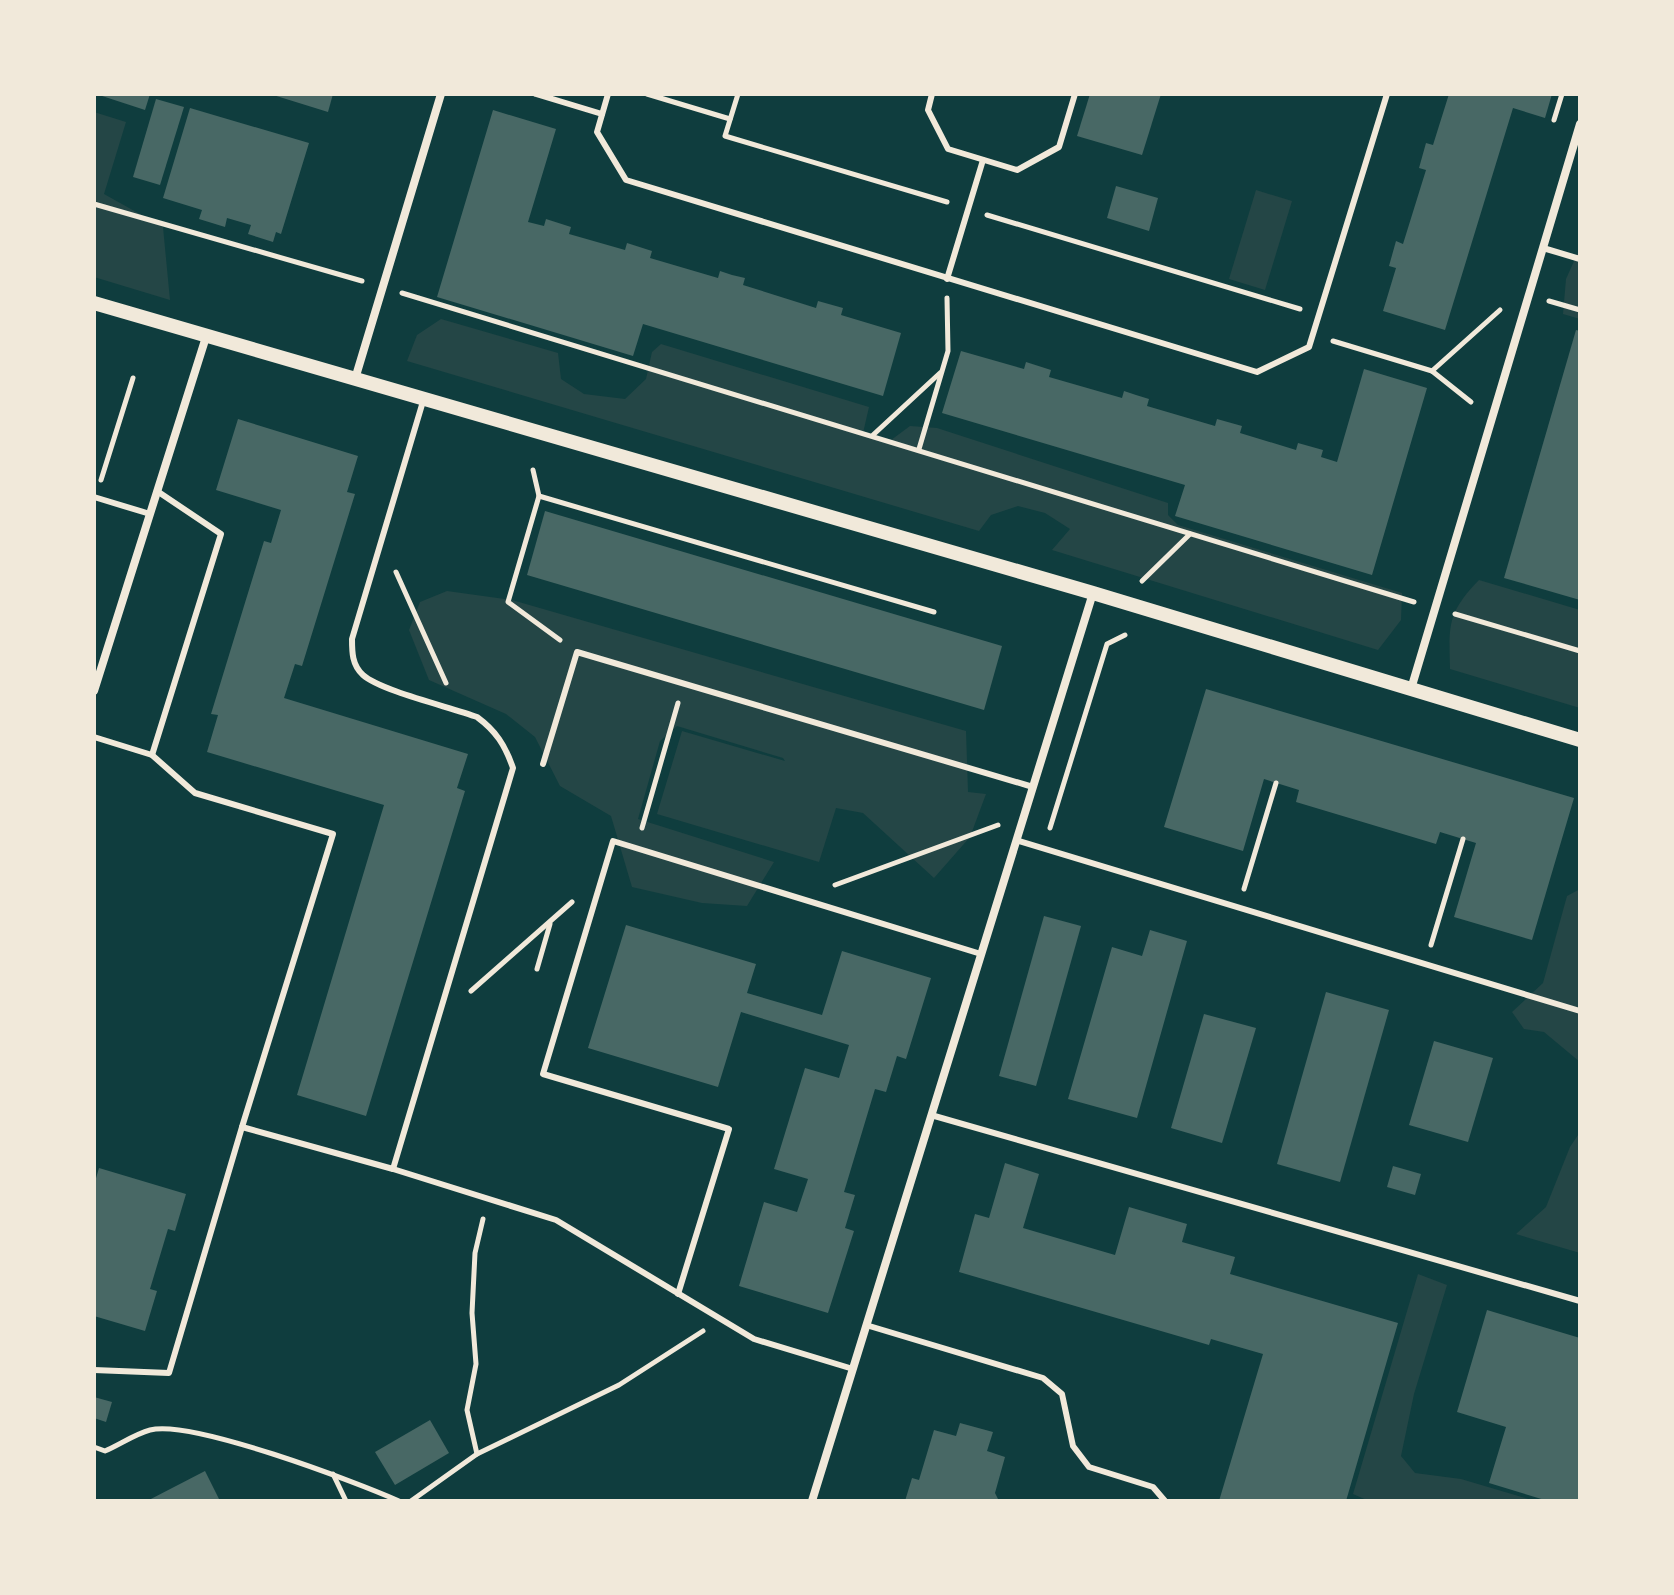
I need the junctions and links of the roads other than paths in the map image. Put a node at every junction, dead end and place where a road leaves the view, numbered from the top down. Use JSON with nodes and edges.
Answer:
{"nodes":[{"id":1,"x":441,"y":94,"type":"edge"},
{"id":2,"x":536,"y":94,"type":"edge"},
{"id":3,"x":608,"y":94,"type":"edge"},
{"id":4,"x":932,"y":94,"type":"edge"},
{"id":5,"x":1075,"y":94,"type":"edge"},
{"id":6,"x":1387,"y":94,"type":"edge"},
{"id":7,"x":602,"y":114,"type":"junction"},
{"id":8,"x":1580,"y":124,"type":"edge"},
{"id":9,"x":983,"y":160,"type":"junction"},
{"id":10,"x":1543,"y":248,"type":"junction"},
{"id":11,"x":1580,"y":259,"type":"edge"},
{"id":12,"x":947,"y":279,"type":"junction"},
{"id":13,"x":94,"y":303,"type":"edge"},
{"id":14,"x":206,"y":337,"type":"junction"},
{"id":15,"x":355,"y":379,"type":"junction"},
{"id":16,"x":424,"y":398,"type":"junction"},
{"id":17,"x":157,"y":491,"type":"junction"},
{"id":18,"x":95,"y":498,"type":"edge"},
{"id":19,"x":150,"y":514,"type":"junction"},
{"id":20,"x":1093,"y":593,"type":"junction"},
{"id":21,"x":1411,"y":689,"type":"junction"},
{"id":22,"x":94,"y":691,"type":"edge"},
{"id":23,"x":94,"y":737,"type":"edge"},
{"id":24,"x":1580,"y":740,"type":"edge"},
{"id":25,"x":152,"y":755,"type":"junction"},
{"id":26,"x":543,"y":764,"type":"dead end"},
{"id":27,"x":1033,"y":787,"type":"junction"},
{"id":28,"x":1016,"y":840,"type":"junction"},
{"id":29,"x":981,"y":954,"type":"junction"},
{"id":30,"x":1580,"y":1011,"type":"edge"},
{"id":31,"x":931,"y":1115,"type":"junction"},
{"id":32,"x":242,"y":1127,"type":"junction"},
{"id":33,"x":393,"y":1169,"type":"junction"},
{"id":34,"x":678,"y":1294,"type":"junction"},
{"id":35,"x":1580,"y":1301,"type":"edge"},
{"id":36,"x":866,"y":1325,"type":"junction"},
{"id":37,"x":853,"y":1369,"type":"junction"},
{"id":38,"x":94,"y":1370,"type":"edge"},
{"id":39,"x":812,"y":1501,"type":"edge"},
{"id":40,"x":1165,"y":1501,"type":"edge"}],
"edges":[{"from":1,"to":15,"type":"street"},
{"from":2,"to":7,"type":"lane"},
{"from":3,"to":7,"type":"lane"},
{"from":4,"to":9,"type":"lane"},
{"from":5,"to":9,"type":"lane"},
{"from":6,"to":12,"type":"lane"},
{"from":7,"to":12,"type":"lane"},
{"from":8,"to":10,"type":"street"},
{"from":9,"to":12,"type":"lane"},
{"from":10,"to":11,"type":"lane"},
{"from":10,"to":21,"type":"street"},
{"from":13,"to":14,"type":"street"},
{"from":14,"to":15,"type":"street"},
{"from":14,"to":17,"type":"street"},
{"from":15,"to":16,"type":"street"},
{"from":16,"to":20,"type":"street"},
{"from":16,"to":33,"type":"lane"},
{"from":17,"to":19,"type":"street"},
{"from":17,"to":25,"type":"lane"},
{"from":18,"to":19,"type":"lane"},
{"from":19,"to":22,"type":"street"},
{"from":20,"to":21,"type":"street"},
{"from":20,"to":27,"type":"street"},
{"from":21,"to":24,"type":"street"},
{"from":23,"to":25,"type":"lane"},
{"from":25,"to":32,"type":"lane"},
{"from":26,"to":27,"type":"lane"},
{"from":27,"to":28,"type":"street"},
{"from":28,"to":29,"type":"street"},
{"from":28,"to":30,"type":"lane"},
{"from":29,"to":31,"type":"street"},
{"from":29,"to":34,"type":"lane"},
{"from":31,"to":35,"type":"lane"},
{"from":31,"to":36,"type":"street"},
{"from":32,"to":33,"type":"lane"},
{"from":32,"to":38,"type":"lane"},
{"from":33,"to":34,"type":"lane"},
{"from":34,"to":37,"type":"lane"},
{"from":36,"to":37,"type":"street"},
{"from":36,"to":40,"type":"lane"},
{"from":37,"to":39,"type":"street"}]}
